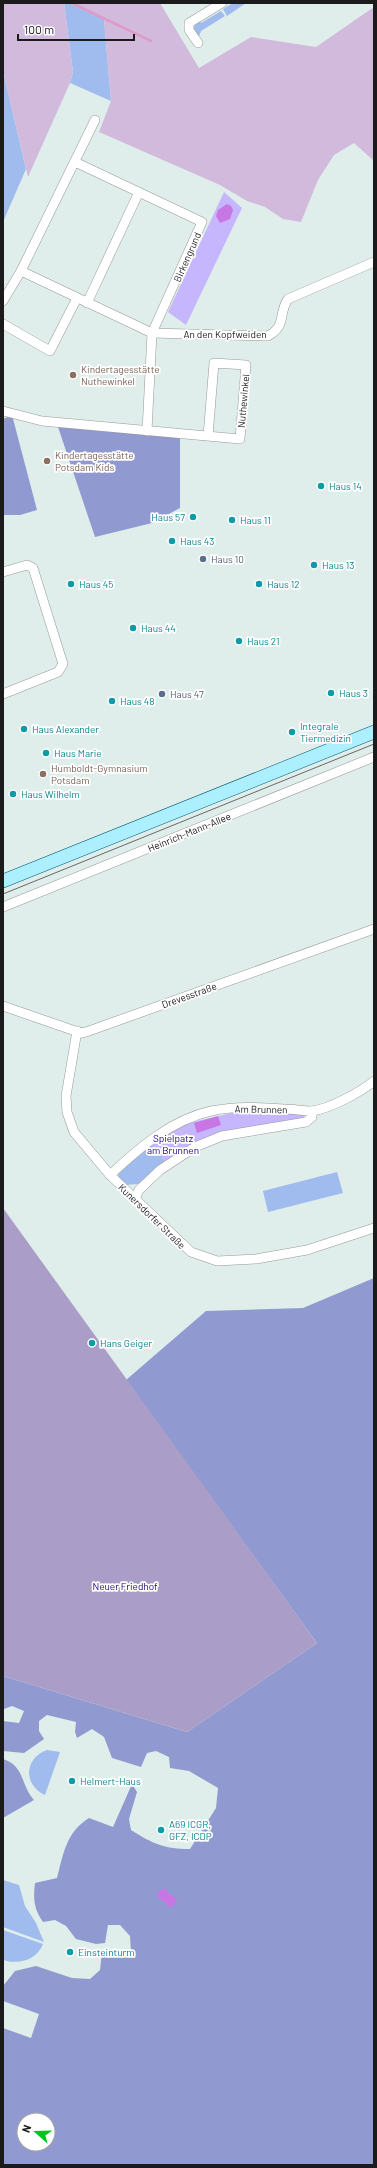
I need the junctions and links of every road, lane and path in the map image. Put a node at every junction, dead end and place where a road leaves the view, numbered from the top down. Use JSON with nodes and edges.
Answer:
{"nodes":[{"id":1,"x":222,"y":3,"type":"edge"},
{"id":2,"x":198,"y":43,"type":"dead end"},
{"id":3,"x":95,"y":120,"type":"dead end"},
{"id":4,"x":75,"y":162,"type":"junction"},
{"id":5,"x":139,"y":192,"type":"junction"},
{"id":6,"x":374,"y":262,"type":"edge"},
{"id":7,"x":21,"y":271,"type":"junction"},
{"id":8,"x":77,"y":298,"type":"junction"},
{"id":9,"x":3,"y":301,"type":"edge"},
{"id":10,"x":87,"y":303,"type":"junction"},
{"id":11,"x":3,"y":324,"type":"edge"},
{"id":12,"x":152,"y":333,"type":"junction"},
{"id":13,"x":3,"y":411,"type":"edge"},
{"id":14,"x":147,"y":431,"type":"junction"},
{"id":15,"x":208,"y":436,"type":"junction"},
{"id":16,"x":3,"y":572,"type":"edge"},
{"id":17,"x":3,"y":694,"type":"edge"},
{"id":18,"x":374,"y":732,"type":"edge"},
{"id":19,"x":374,"y":757,"type":"edge"},
{"id":20,"x":3,"y":881,"type":"edge"},
{"id":21,"x":3,"y":907,"type":"edge"},
{"id":22,"x":374,"y":929,"type":"edge"},
{"id":23,"x":3,"y":1006,"type":"edge"},
{"id":24,"x":78,"y":1031,"type":"junction"},
{"id":25,"x":374,"y":1080,"type":"edge"},
{"id":26,"x":312,"y":1111,"type":"junction"},
{"id":27,"x":110,"y":1175,"type":"junction"},
{"id":28,"x":134,"y":1199,"type":"junction"},
{"id":29,"x":374,"y":1228,"type":"edge"}],
"edges":[{"from":1,"to":2,"type":"street"},
{"from":3,"to":4,"type":"street"},
{"from":4,"to":5,"type":"street","name":"Birkengrund"},
{"from":4,"to":7,"type":"street"},
{"from":5,"to":10,"type":"street"},
{"from":5,"to":12,"type":"street","name":"Birkengrund"},
{"from":6,"to":12,"type":"street","name":"An den Kopfweiden"},
{"from":7,"to":8,"type":"street","name":"An den Kopfweiden"},
{"from":7,"to":9,"type":"street"},
{"from":8,"to":10,"type":"street","name":"An den Kopfweiden"},
{"from":8,"to":11,"type":"street"},
{"from":10,"to":12,"type":"street","name":"An den Kopfweiden"},
{"from":12,"to":14,"type":"street"},
{"from":13,"to":14,"type":"street","name":"Nuthewinkel"},
{"from":14,"to":15,"type":"street","name":"Nuthewinkel"},
{"from":15,"to":15,"type":"street","name":"Nuthewinkel"},
{"from":16,"to":17,"type":"street"},
{"from":18,"to":20,"type":"main road"},
{"from":19,"to":21,"type":"street","name":"Heinrich-Mann-Allee"},
{"from":22,"to":24,"type":"street","name":"Drevesstraße"},
{"from":23,"to":24,"type":"street","name":"Drevesstraße"},
{"from":24,"to":27,"type":"street","name":"Kunersdorfer Straße"},
{"from":25,"to":26,"type":"street","name":"Am Brunnen"},
{"from":26,"to":27,"type":"street","name":"Am Brunnen"},
{"from":26,"to":28,"type":"street","name":"Am Brunnen"},
{"from":27,"to":28,"type":"street","name":"Kunersdorfer Straße"},
{"from":28,"to":29,"type":"street","name":"Kunersdorfer Straße"}]}
